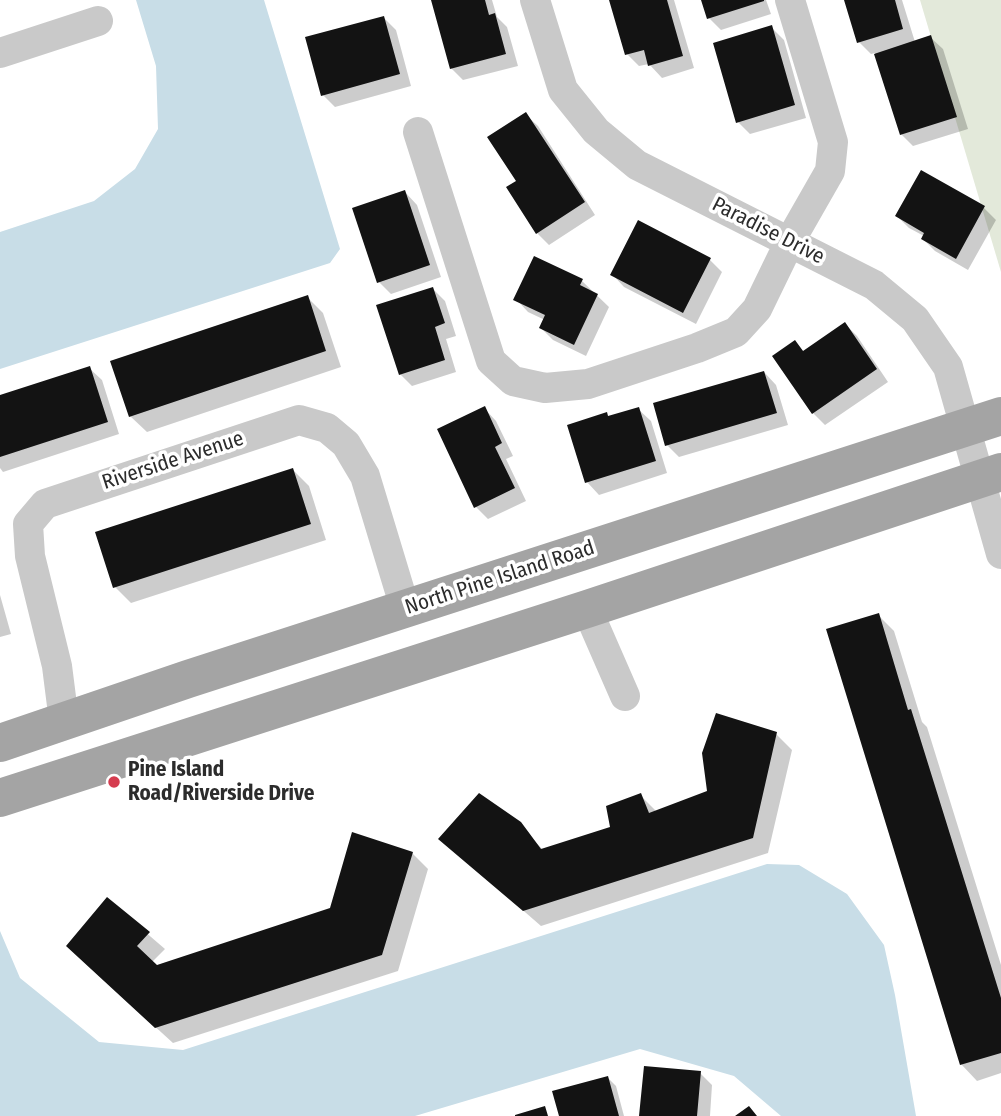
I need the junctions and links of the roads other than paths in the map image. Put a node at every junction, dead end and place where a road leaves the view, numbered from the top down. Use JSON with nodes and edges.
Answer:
{"nodes":[{"id":1,"x":535,"y":0,"type":"edge"},
{"id":2,"x":790,"y":0,"type":"edge"},
{"id":3,"x":98,"y":21,"type":"dead end"},
{"id":4,"x":0,"y":53,"type":"edge"},
{"id":5,"x":418,"y":132,"type":"dead end"},
{"id":6,"x":790,"y":242,"type":"junction"},
{"id":7,"x":1001,"y":416,"type":"edge"},
{"id":8,"x":965,"y":428,"type":"junction"},
{"id":9,"x":990,"y":476,"type":"edge"},
{"id":10,"x":1001,"y":554,"type":"edge"},
{"id":11,"x":405,"y":608,"type":"junction"},
{"id":12,"x":587,"y":609,"type":"junction"},
{"id":13,"x":625,"y":696,"type":"dead end"},
{"id":14,"x":64,"y":721,"type":"junction"},
{"id":15,"x":0,"y":743,"type":"edge"},
{"id":16,"x":0,"y":798,"type":"edge"}],
"edges":[{"from":1,"to":6,"type":"street","name":"Paradise Drive"},
{"from":2,"to":6,"type":"street"},
{"from":3,"to":4,"type":"street"},
{"from":5,"to":6,"type":"street"},
{"from":6,"to":8,"type":"street","name":"Paradise Drive"},
{"from":7,"to":8,"type":"main road","name":"North Pine Island Road"},
{"from":8,"to":9,"type":"street","name":"Paradise Drive"},
{"from":8,"to":11,"type":"main road","name":"North Pine Island Road"},
{"from":9,"to":10,"type":"street","name":"Paradise Drive"},
{"from":9,"to":12,"type":"main road"},
{"from":11,"to":14,"type":"main road","name":"North Pine Island Road"},
{"from":11,"to":14,"type":"street","name":"Riverside Avenue"},
{"from":12,"to":13,"type":"street"},
{"from":12,"to":16,"type":"main road"},
{"from":14,"to":15,"type":"main road","name":"North Pine Island Road"}]}
